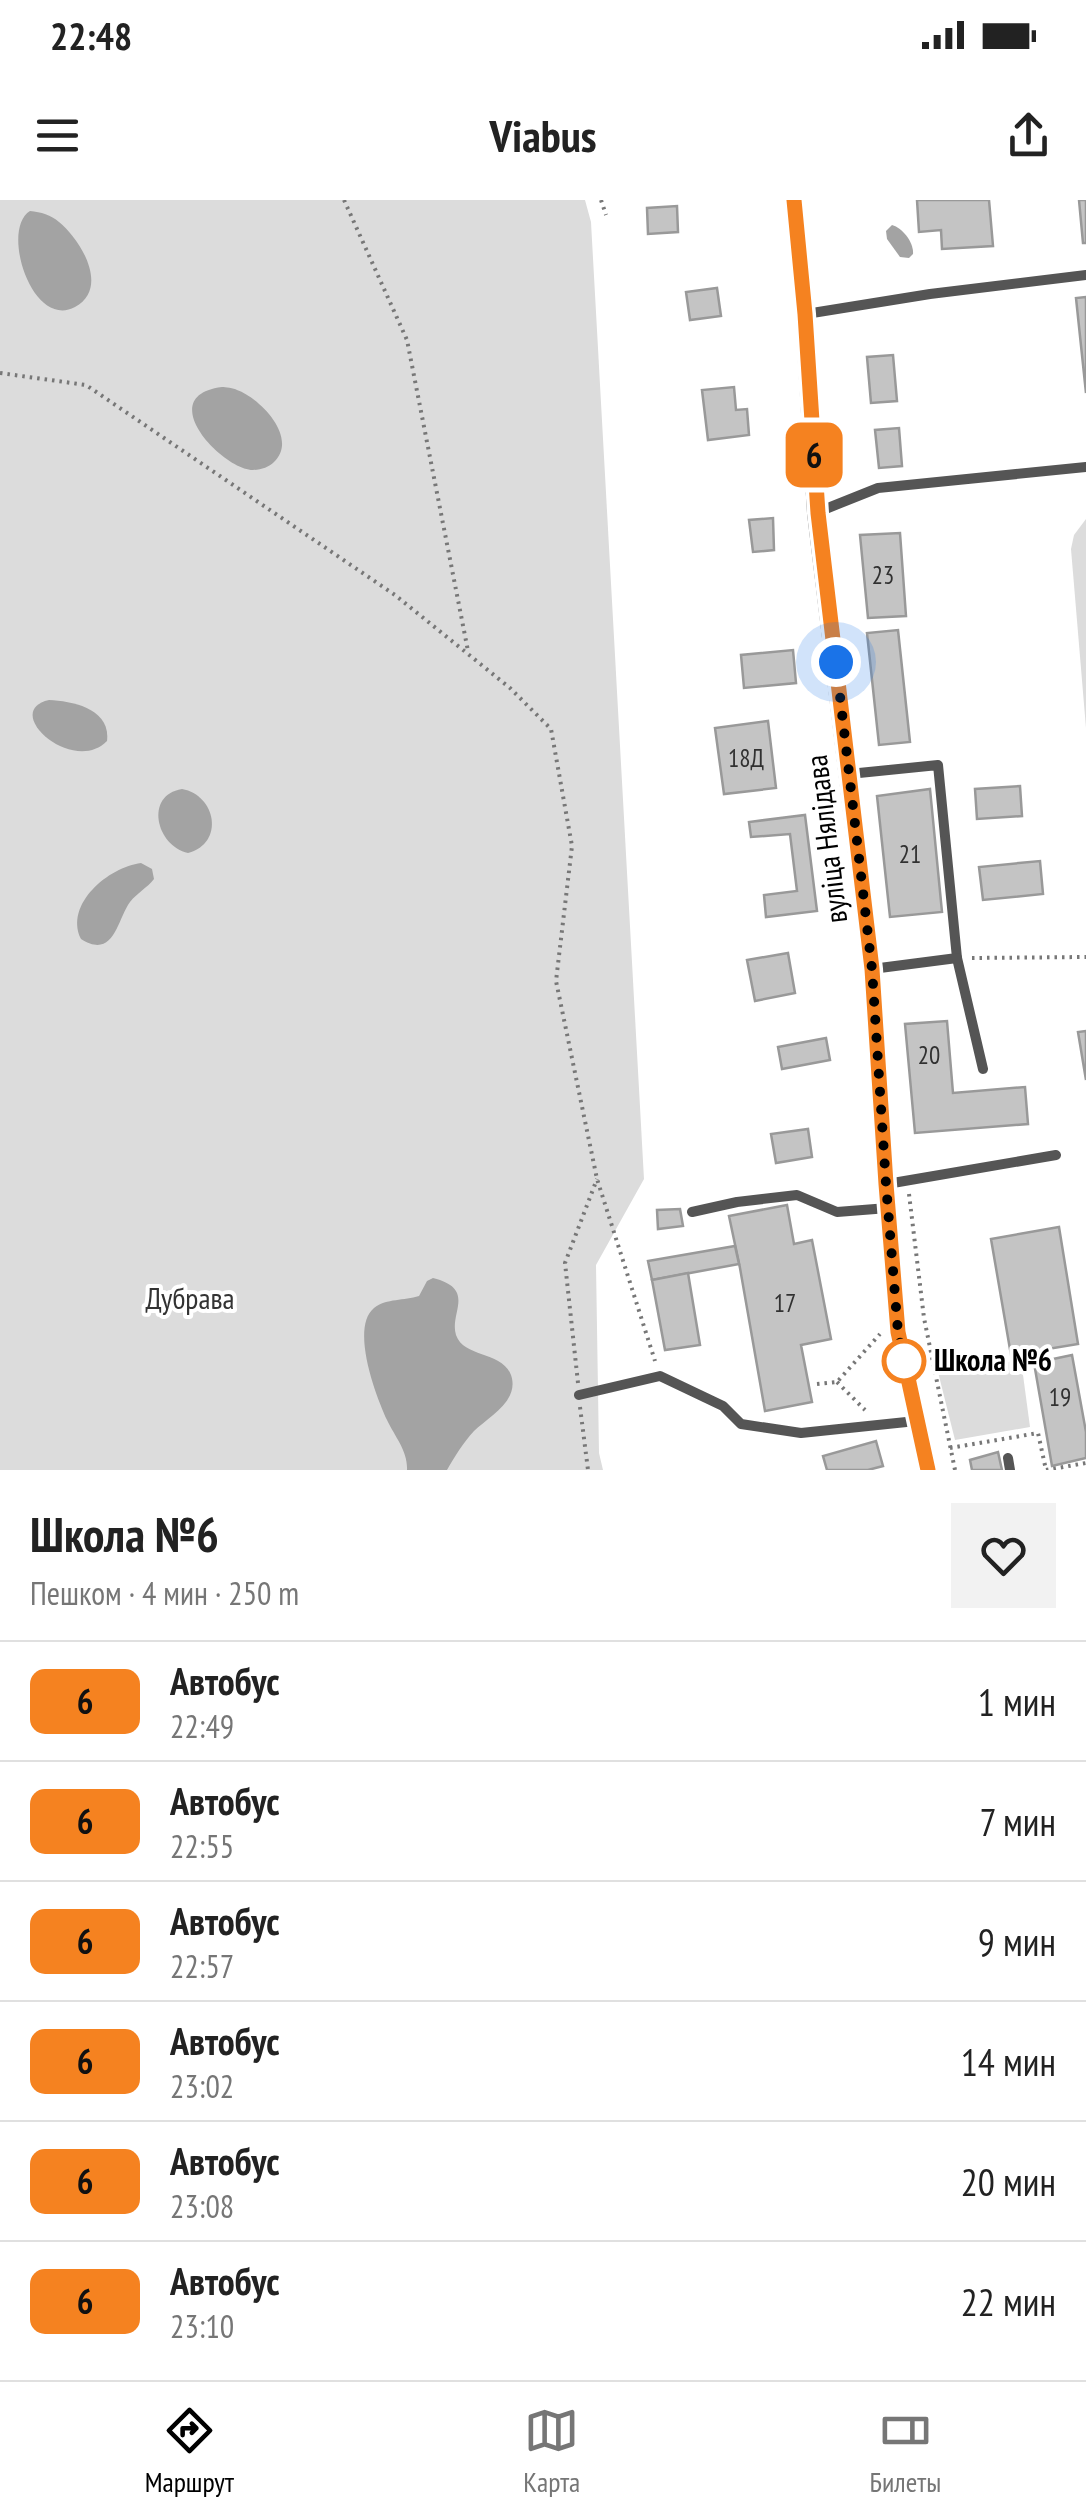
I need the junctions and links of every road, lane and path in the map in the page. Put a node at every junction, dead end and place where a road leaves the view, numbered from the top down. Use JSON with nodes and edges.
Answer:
{"nodes":[{"id":1,"x":344,"y":200,"type":"edge"},
{"id":2,"x":602,"y":200,"type":"edge"},
{"id":3,"x":794,"y":200,"type":"edge"},
{"id":4,"x":606,"y":215,"type":"dead end"},
{"id":5,"x":1086,"y":275,"type":"edge"},
{"id":6,"x":805,"y":314,"type":"junction"},
{"id":7,"x":0,"y":373,"type":"edge"},
{"id":8,"x":1086,"y":468,"type":"edge"},
{"id":9,"x":818,"y":513,"type":"junction"},
{"id":10,"x":468,"y":654,"type":"junction"},
{"id":11,"x":849,"y":774,"type":"junction"},
{"id":12,"x":1086,"y":956,"type":"edge"},
{"id":13,"x":957,"y":958,"type":"junction"},
{"id":14,"x":872,"y":969,"type":"junction"},
{"id":15,"x":983,"y":1070,"type":"dead end"},
{"id":16,"x":1056,"y":1156,"type":"dead end"},
{"id":17,"x":597,"y":1179,"type":"junction"},
{"id":18,"x":896,"y":1182,"type":"junction"},
{"id":19,"x":888,"y":1208,"type":"junction"},
{"id":20,"x":692,"y":1212,"type":"dead end"},
{"id":21,"x":880,"y":1334,"type":"dead end"},
{"id":22,"x":660,"y":1376,"type":"junction"},
{"id":23,"x":836,"y":1382,"type":"junction"},
{"id":24,"x":817,"y":1384,"type":"dead end"},
{"id":25,"x":579,"y":1395,"type":"junction"},
{"id":26,"x":916,"y":1421,"type":"junction"},
{"id":27,"x":880,"y":1425,"type":"junction"},
{"id":28,"x":1086,"y":1463,"type":"edge"},
{"id":29,"x":588,"y":1470,"type":"edge"},
{"id":30,"x":928,"y":1470,"type":"edge"},
{"id":31,"x":955,"y":1470,"type":"edge"},
{"id":32,"x":1046,"y":1470,"type":"edge"}],
"edges":[{"from":1,"to":10,"type":"path"},
{"from":2,"to":4,"type":"path"},
{"from":3,"to":6,"type":"street","name":"вуліца Нялідава"},
{"from":5,"to":6,"type":"lane"},
{"from":6,"to":9,"type":"street","name":"вуліца Нялідава"},
{"from":7,"to":10,"type":"path"},
{"from":8,"to":9,"type":"lane"},
{"from":9,"to":11,"type":"street","name":"вуліца Нялідава"},
{"from":10,"to":17,"type":"path"},
{"from":11,"to":13,"type":"lane"},
{"from":11,"to":14,"type":"street","name":"вуліца Нялідава"},
{"from":12,"to":13,"type":"path"},
{"from":13,"to":14,"type":"lane"},
{"from":13,"to":15,"type":"lane"},
{"from":14,"to":18,"type":"street","name":"вуліца Нялідава"},
{"from":16,"to":18,"type":"lane"},
{"from":17,"to":22,"type":"path"},
{"from":17,"to":25,"type":"path"},
{"from":18,"to":19,"type":"street","name":"вуліца Нялідава"},
{"from":18,"to":31,"type":"path"},
{"from":19,"to":20,"type":"lane"},
{"from":19,"to":26,"type":"street","name":"вуліца Нялідава"},
{"from":21,"to":23,"type":"path"},
{"from":22,"to":25,"type":"lane"},
{"from":22,"to":27,"type":"lane"},
{"from":23,"to":24,"type":"path"},
{"from":23,"to":27,"type":"path"},
{"from":25,"to":29,"type":"path"},
{"from":26,"to":27,"type":"lane"},
{"from":26,"to":30,"type":"street","name":"вуліца Нялідава"},
{"from":28,"to":32,"type":"path"}]}
